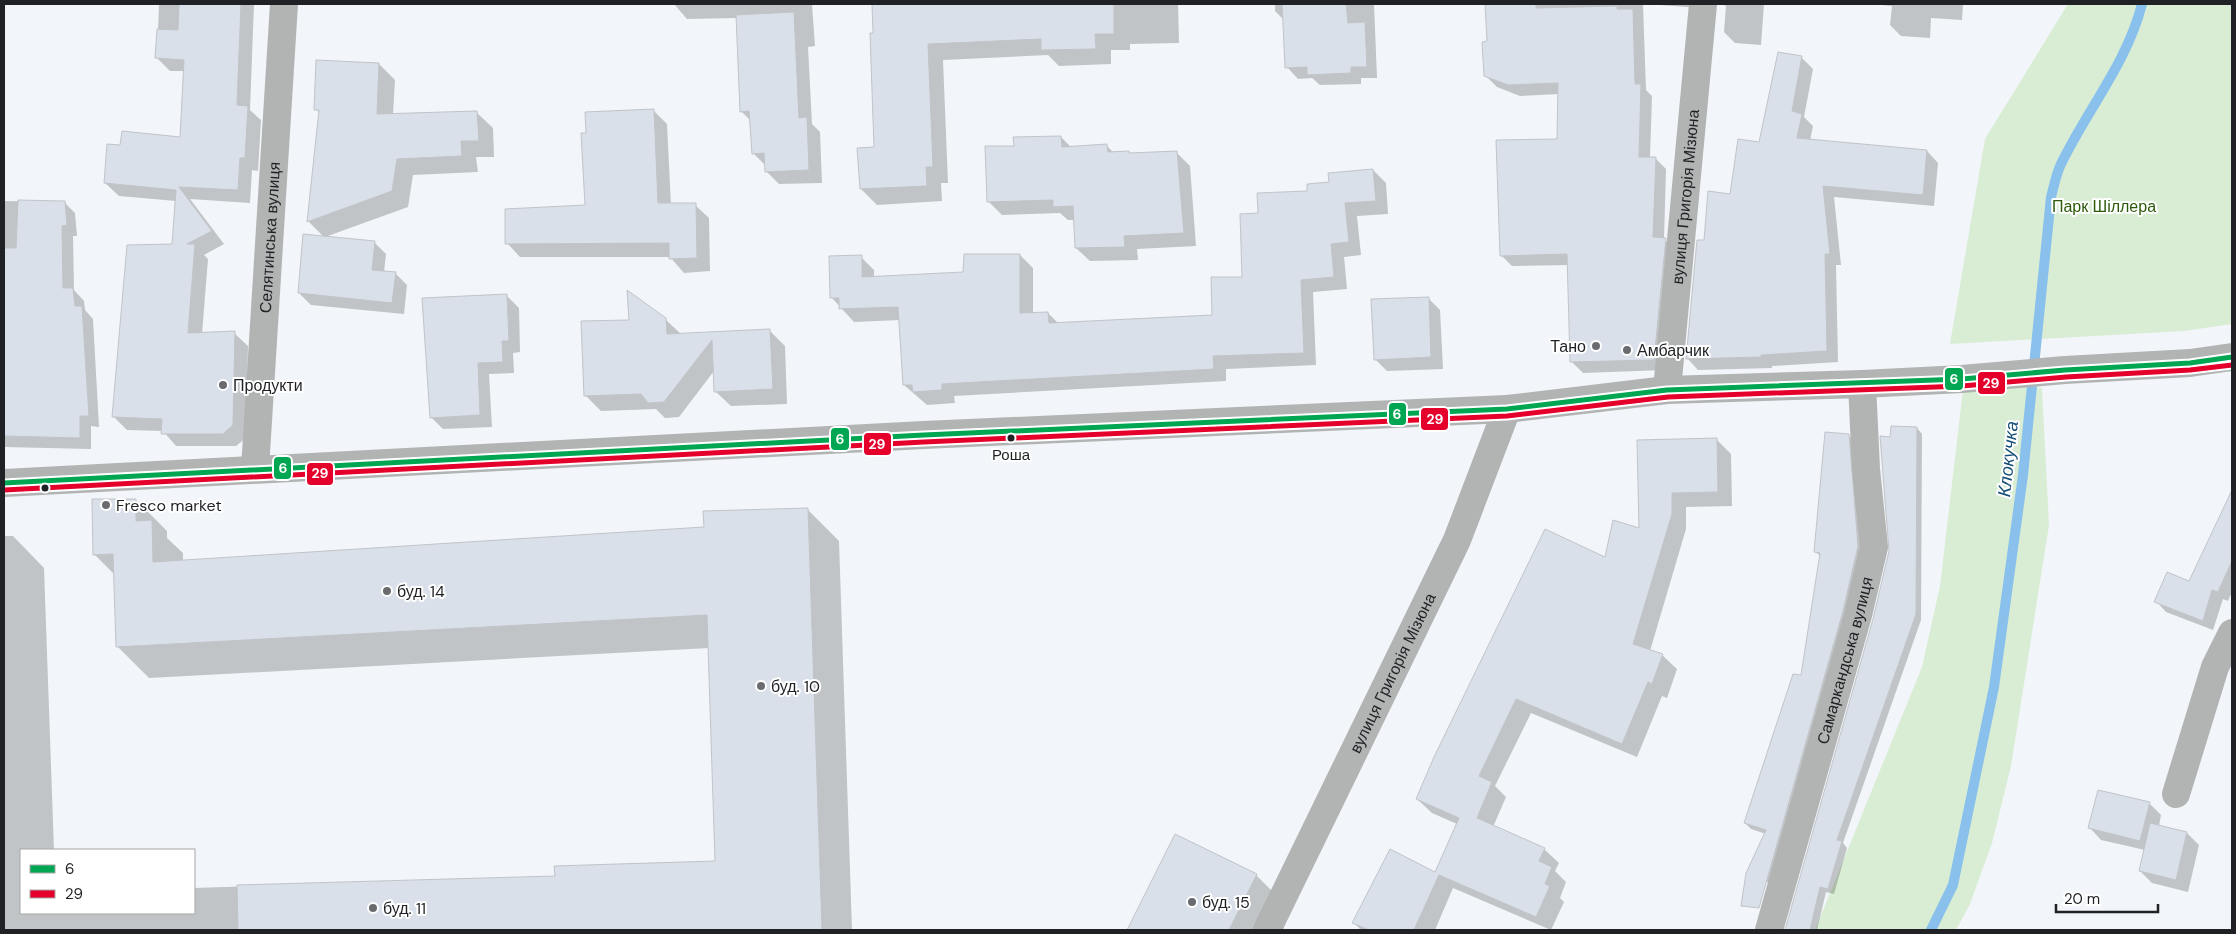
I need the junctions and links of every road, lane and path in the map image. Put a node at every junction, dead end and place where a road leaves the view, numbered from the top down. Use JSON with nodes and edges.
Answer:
{"nodes":[{"id":1,"x":284,"y":4,"type":"edge"},
{"id":2,"x":1703,"y":4,"type":"edge"},
{"id":3,"x":2232,"y":357,"type":"edge"},
{"id":4,"x":1862,"y":384,"type":"junction"},
{"id":5,"x":1667,"y":390,"type":"junction"},
{"id":6,"x":1507,"y":410,"type":"junction"},
{"id":7,"x":255,"y":469,"type":"junction"},
{"id":8,"x":4,"y":483,"type":"edge"},
{"id":9,"x":2232,"y":633,"type":"edge"},
{"id":10,"x":2176,"y":794,"type":"dead end"},
{"id":11,"x":1267,"y":930,"type":"edge"},
{"id":12,"x":1769,"y":930,"type":"edge"}],
"edges":[{"from":1,"to":7,"type":"street","name":"Селятинська вулиця"},
{"from":2,"to":5,"type":"street","name":"вулиця Григорія Мізюна"},
{"from":3,"to":4,"type":"street"},
{"from":4,"to":5,"type":"street"},
{"from":4,"to":12,"type":"street","name":"Самаркандська вулиця"},
{"from":5,"to":6,"type":"street"},
{"from":6,"to":7,"type":"street"},
{"from":6,"to":11,"type":"street","name":"вулиця Григорія Мізюна"},
{"from":7,"to":8,"type":"street"},
{"from":9,"to":10,"type":"street"}]}
